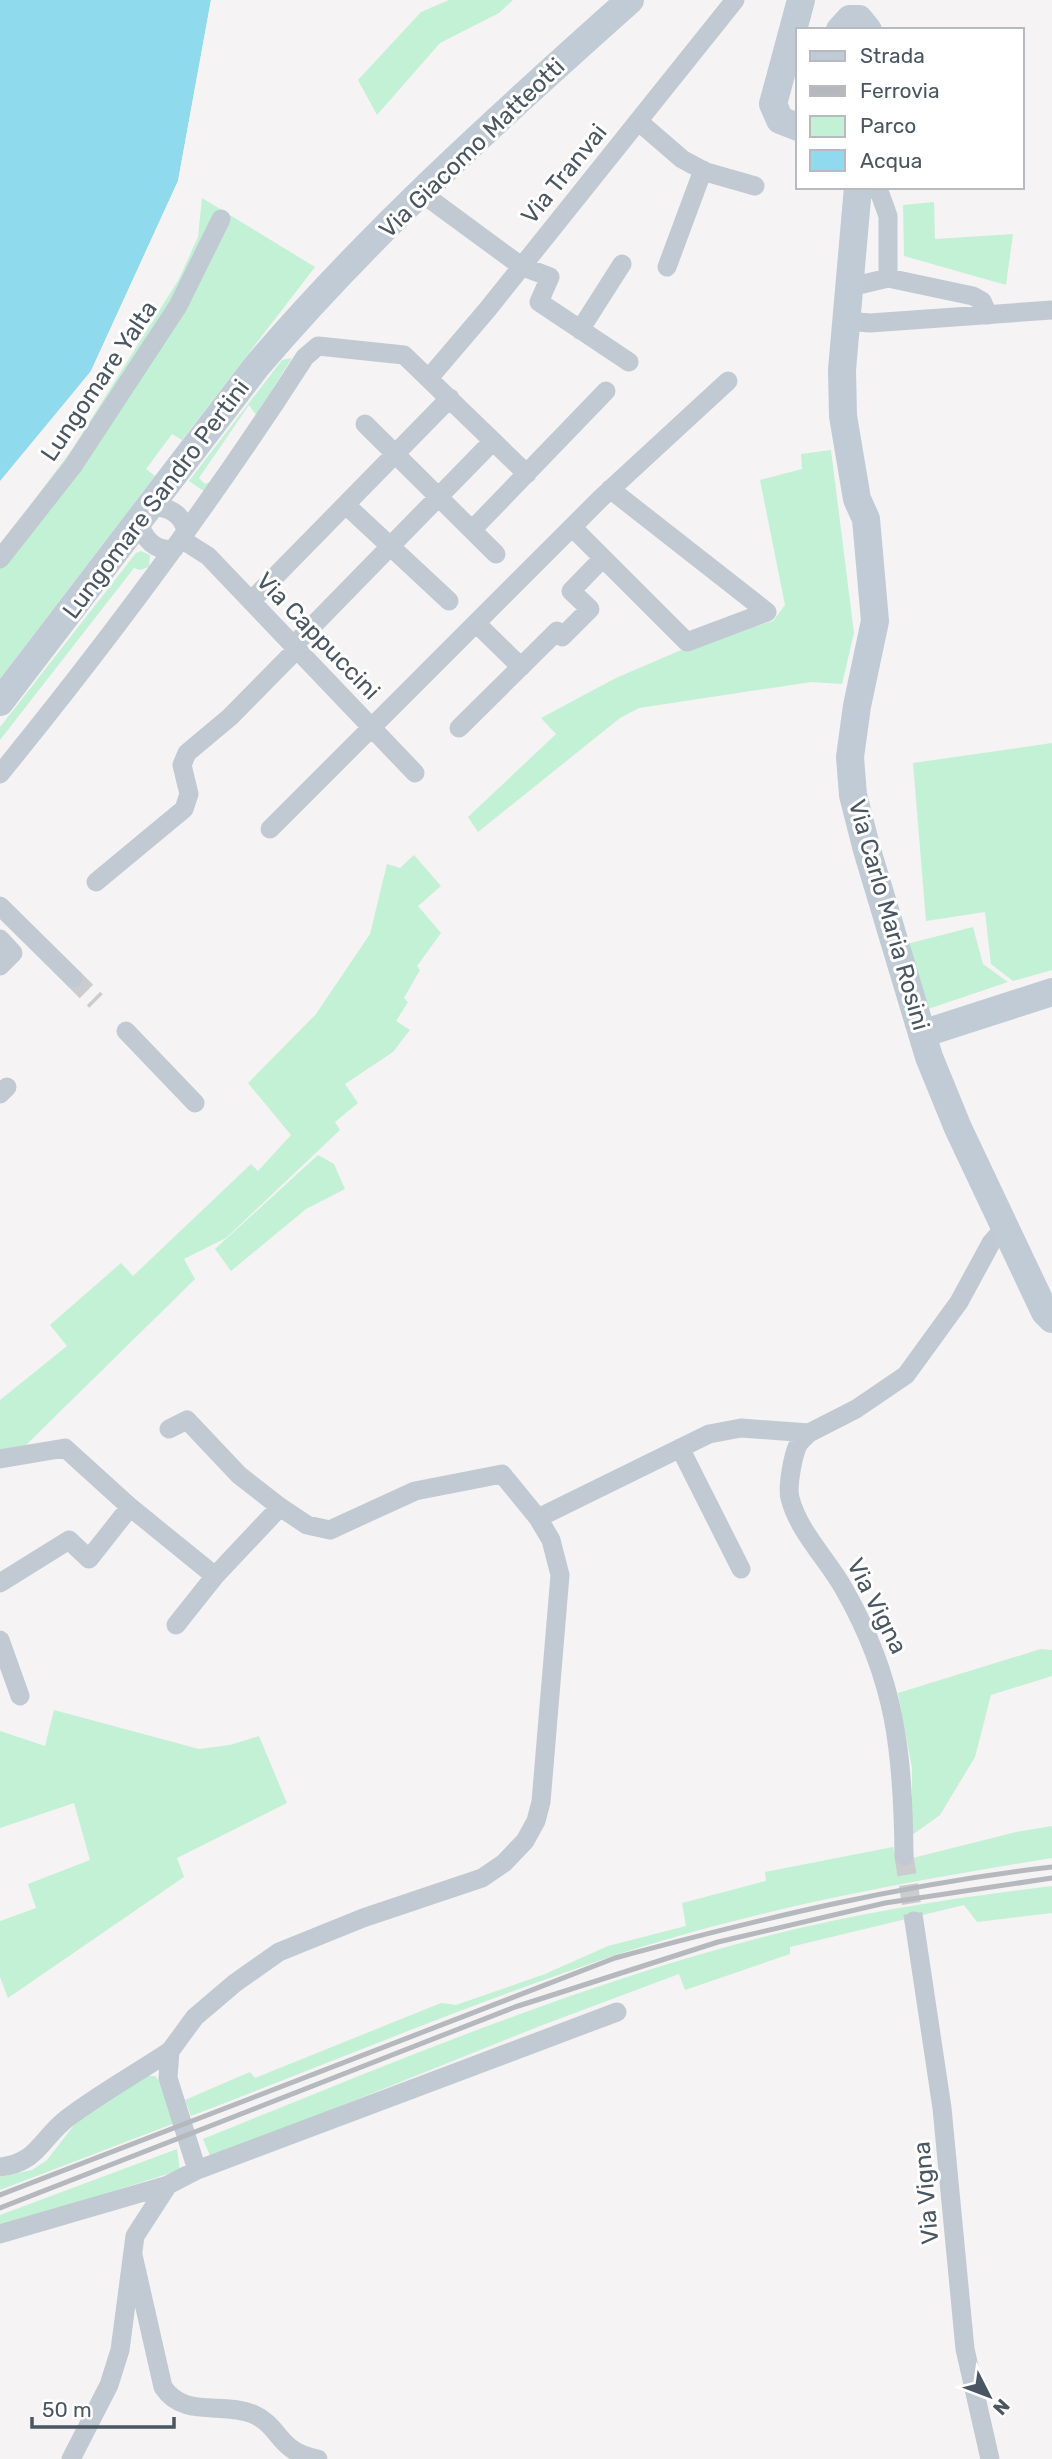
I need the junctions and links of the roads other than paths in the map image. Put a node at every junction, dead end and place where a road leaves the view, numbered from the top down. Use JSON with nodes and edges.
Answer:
{"nodes":[{"id":1,"x":630,"y":0,"type":"edge"},
{"id":2,"x":735,"y":0,"type":"edge"},
{"id":3,"x":801,"y":0,"type":"edge"},
{"id":4,"x":842,"y":28,"type":"edge"},
{"id":5,"x":866,"y":28,"type":"edge"},
{"id":6,"x":638,"y":121,"type":"junction"},
{"id":7,"x":796,"y":126,"type":"edge"},
{"id":8,"x":703,"y":170,"type":"junction"},
{"id":9,"x":755,"y":186,"type":"dead end"},
{"id":10,"x":858,"y":189,"type":"edge"},
{"id":11,"x":872,"y":189,"type":"edge"},
{"id":12,"x":423,"y":194,"type":"junction"},
{"id":13,"x":221,"y":219,"type":"dead end"},
{"id":14,"x":622,"y":264,"type":"dead end"},
{"id":15,"x":521,"y":266,"type":"junction"},
{"id":16,"x":667,"y":267,"type":"dead end"},
{"id":17,"x":888,"y":278,"type":"junction"},
{"id":18,"x":849,"y":284,"type":"junction"},
{"id":19,"x":317,"y":299,"type":"joint"},
{"id":20,"x":1052,"y":310,"type":"edge"},
{"id":21,"x":988,"y":315,"type":"junction"},
{"id":22,"x":846,"y":321,"type":"junction"},
{"id":23,"x":580,"y":330,"type":"junction"},
{"id":24,"x":629,"y":362,"type":"dead end"},
{"id":25,"x":429,"y":378,"type":"junction"},
{"id":26,"x":727,"y":381,"type":"dead end"},
{"id":27,"x":606,"y":391,"type":"dead end"},
{"id":28,"x":450,"y":398,"type":"junction"},
{"id":29,"x":365,"y":424,"type":"dead end"},
{"id":30,"x":494,"y":441,"type":"junction"},
{"id":31,"x":395,"y":455,"type":"junction"},
{"id":32,"x":527,"y":474,"type":"junction"},
{"id":33,"x":610,"y":489,"type":"junction"},
{"id":34,"x":439,"y":498,"type":"junction"},
{"id":35,"x":346,"y":505,"type":"junction"},
{"id":36,"x":145,"y":515,"type":"junction"},
{"id":37,"x":572,"y":527,"type":"junction"},
{"id":38,"x":472,"y":530,"type":"junction"},
{"id":39,"x":180,"y":540,"type":"junction"},
{"id":40,"x":391,"y":548,"type":"junction"},
{"id":41,"x":496,"y":554,"type":"dead end"},
{"id":42,"x":0,"y":558,"type":"edge"},
{"id":43,"x":603,"y":558,"type":"junction"},
{"id":44,"x":251,"y":601,"type":"junction"},
{"id":45,"x":449,"y":601,"type":"dead end"},
{"id":46,"x":476,"y":623,"type":"junction"},
{"id":47,"x":295,"y":647,"type":"junction"},
{"id":48,"x":521,"y":667,"type":"junction"},
{"id":49,"x":0,"y":702,"type":"edge"},
{"id":50,"x":372,"y":728,"type":"junction"},
{"id":51,"x":459,"y":728,"type":"dead end"},
{"id":52,"x":415,"y":773,"type":"dead end"},
{"id":53,"x":0,"y":774,"type":"edge"},
{"id":54,"x":270,"y":829,"type":"dead end"},
{"id":55,"x":96,"y":882,"type":"dead end"},
{"id":56,"x":0,"y":906,"type":"edge"},
{"id":57,"x":0,"y":939,"type":"edge"},
{"id":58,"x":0,"y":966,"type":"edge"},
{"id":59,"x":73,"y":978,"type":"tunnel mouth"},
{"id":60,"x":1052,"y":992,"type":"edge"},
{"id":61,"x":126,"y":1031,"type":"dead end"},
{"id":62,"x":922,"y":1034,"type":"junction"},
{"id":63,"x":195,"y":1103,"type":"dead end"},
{"id":64,"x":1005,"y":1227,"type":"junction"},
{"id":65,"x":1052,"y":1319,"type":"edge"},
{"id":66,"x":169,"y":1429,"type":"dead end"},
{"id":67,"x":809,"y":1433,"type":"junction"},
{"id":68,"x":680,"y":1448,"type":"junction"},
{"id":69,"x":0,"y":1459,"type":"edge"},
{"id":70,"x":130,"y":1507,"type":"junction"},
{"id":71,"x":280,"y":1507,"type":"junction"},
{"id":72,"x":538,"y":1518,"type":"junction"},
{"id":73,"x":741,"y":1569,"type":"dead end"},
{"id":74,"x":215,"y":1576,"type":"junction"},
{"id":75,"x":0,"y":1583,"type":"edge"},
{"id":76,"x":176,"y":1625,"type":"dead end"},
{"id":77,"x":0,"y":1640,"type":"edge"},
{"id":78,"x":20,"y":1696,"type":"dead end"},
{"id":79,"x":904,"y":1856,"type":"tunnel mouth"},
{"id":80,"x":914,"y":1921,"type":"tunnel mouth"},
{"id":81,"x":617,"y":2012,"type":"dead end"},
{"id":82,"x":170,"y":2051,"type":"junction"},
{"id":83,"x":0,"y":2166,"type":"edge"},
{"id":84,"x":197,"y":2170,"type":"junction"},
{"id":85,"x":168,"y":2185,"type":"junction"},
{"id":86,"x":0,"y":2235,"type":"edge"},
{"id":87,"x":133,"y":2255,"type":"junction"},
{"id":88,"x":71,"y":2459,"type":"edge"},
{"id":89,"x":318,"y":2459,"type":"edge"},
{"id":90,"x":990,"y":2459,"type":"edge"}],
"edges":[{"from":1,"to":12,"type":"street","name":"Via Giacomo Matteotti"},
{"from":2,"to":6,"type":"street","name":"Via Tranvai"},
{"from":3,"to":7,"type":"street"},
{"from":4,"to":5,"type":"street"},
{"from":6,"to":8,"type":"street"},
{"from":6,"to":15,"type":"street","name":"Via Tranvai"},
{"from":8,"to":9,"type":"street"},
{"from":8,"to":16,"type":"street"},
{"from":10,"to":18,"type":"street","name":"Via Carlo Maria Rosini"},
{"from":11,"to":17,"type":"street"},
{"from":12,"to":15,"type":"street"},
{"from":12,"to":19,"type":"street","name":"Via Giacomo Matteotti"},
{"from":13,"to":42,"type":"street","name":"Lungomare Yalta"},
{"from":14,"to":23,"type":"street"},
{"from":15,"to":23,"type":"street"},
{"from":15,"to":25,"type":"street","name":"Via Tranvai"},
{"from":17,"to":18,"type":"street"},
{"from":17,"to":21,"type":"street"},
{"from":18,"to":22,"type":"street","name":"Via Carlo Maria Rosini"},
{"from":19,"to":36,"type":"street","name":"Lungomare Sandro Pertini"},
{"from":20,"to":21,"type":"street"},
{"from":21,"to":22,"type":"street"},
{"from":22,"to":62,"type":"street","name":"Via Carlo Maria Rosini"},
{"from":23,"to":24,"type":"street"},
{"from":25,"to":28,"type":"street"},
{"from":25,"to":39,"type":"street"},
{"from":26,"to":33,"type":"street"},
{"from":27,"to":32,"type":"street"},
{"from":28,"to":30,"type":"street"},
{"from":28,"to":31,"type":"street"},
{"from":29,"to":31,"type":"street"},
{"from":30,"to":32,"type":"street"},
{"from":30,"to":34,"type":"street"},
{"from":31,"to":34,"type":"street"},
{"from":31,"to":35,"type":"street"},
{"from":32,"to":38,"type":"street"},
{"from":33,"to":37,"type":"street"},
{"from":33,"to":43,"type":"street"},
{"from":34,"to":38,"type":"street"},
{"from":34,"to":40,"type":"street"},
{"from":35,"to":40,"type":"street"},
{"from":35,"to":44,"type":"street"},
{"from":36,"to":39,"type":"street"},
{"from":36,"to":39,"type":"street"},
{"from":36,"to":49,"type":"street","name":"Lungomare Sandro Pertini"},
{"from":37,"to":43,"type":"street"},
{"from":37,"to":46,"type":"street"},
{"from":38,"to":41,"type":"street"},
{"from":39,"to":44,"type":"street","name":"Via Cappuccini"},
{"from":39,"to":53,"type":"street"},
{"from":40,"to":45,"type":"street"},
{"from":40,"to":47,"type":"street"},
{"from":43,"to":48,"type":"street"},
{"from":44,"to":47,"type":"street","name":"Via Cappuccini"},
{"from":46,"to":48,"type":"street"},
{"from":46,"to":50,"type":"street"},
{"from":47,"to":50,"type":"street","name":"Via Cappuccini"},
{"from":47,"to":55,"type":"street"},
{"from":48,"to":51,"type":"street"},
{"from":50,"to":52,"type":"street","name":"Via Cappuccini"},
{"from":50,"to":54,"type":"street"},
{"from":56,"to":59,"type":"street"},
{"from":57,"to":58,"type":"street"},
{"from":60,"to":62,"type":"street"},
{"from":61,"to":63,"type":"street"},
{"from":62,"to":64,"type":"street","name":"Via Carlo Maria Rosini"},
{"from":64,"to":65,"type":"street","name":"Via Carlo Maria Rosini"},
{"from":64,"to":67,"type":"street"},
{"from":66,"to":71,"type":"street"},
{"from":67,"to":68,"type":"street"},
{"from":67,"to":79,"type":"street","name":"Via Vigna"},
{"from":68,"to":72,"type":"street"},
{"from":68,"to":73,"type":"street"},
{"from":69,"to":70,"type":"street"},
{"from":70,"to":74,"type":"street"},
{"from":70,"to":75,"type":"street"},
{"from":71,"to":72,"type":"street"},
{"from":71,"to":74,"type":"street"},
{"from":72,"to":82,"type":"street"},
{"from":74,"to":76,"type":"street"},
{"from":77,"to":78,"type":"street"},
{"from":80,"to":90,"type":"street","name":"Via Vigna"},
{"from":81,"to":84,"type":"street"},
{"from":82,"to":83,"type":"street"},
{"from":82,"to":84,"type":"street"},
{"from":84,"to":85,"type":"street"},
{"from":85,"to":86,"type":"street"},
{"from":85,"to":87,"type":"street"},
{"from":87,"to":88,"type":"street"},
{"from":87,"to":89,"type":"street"}]}
